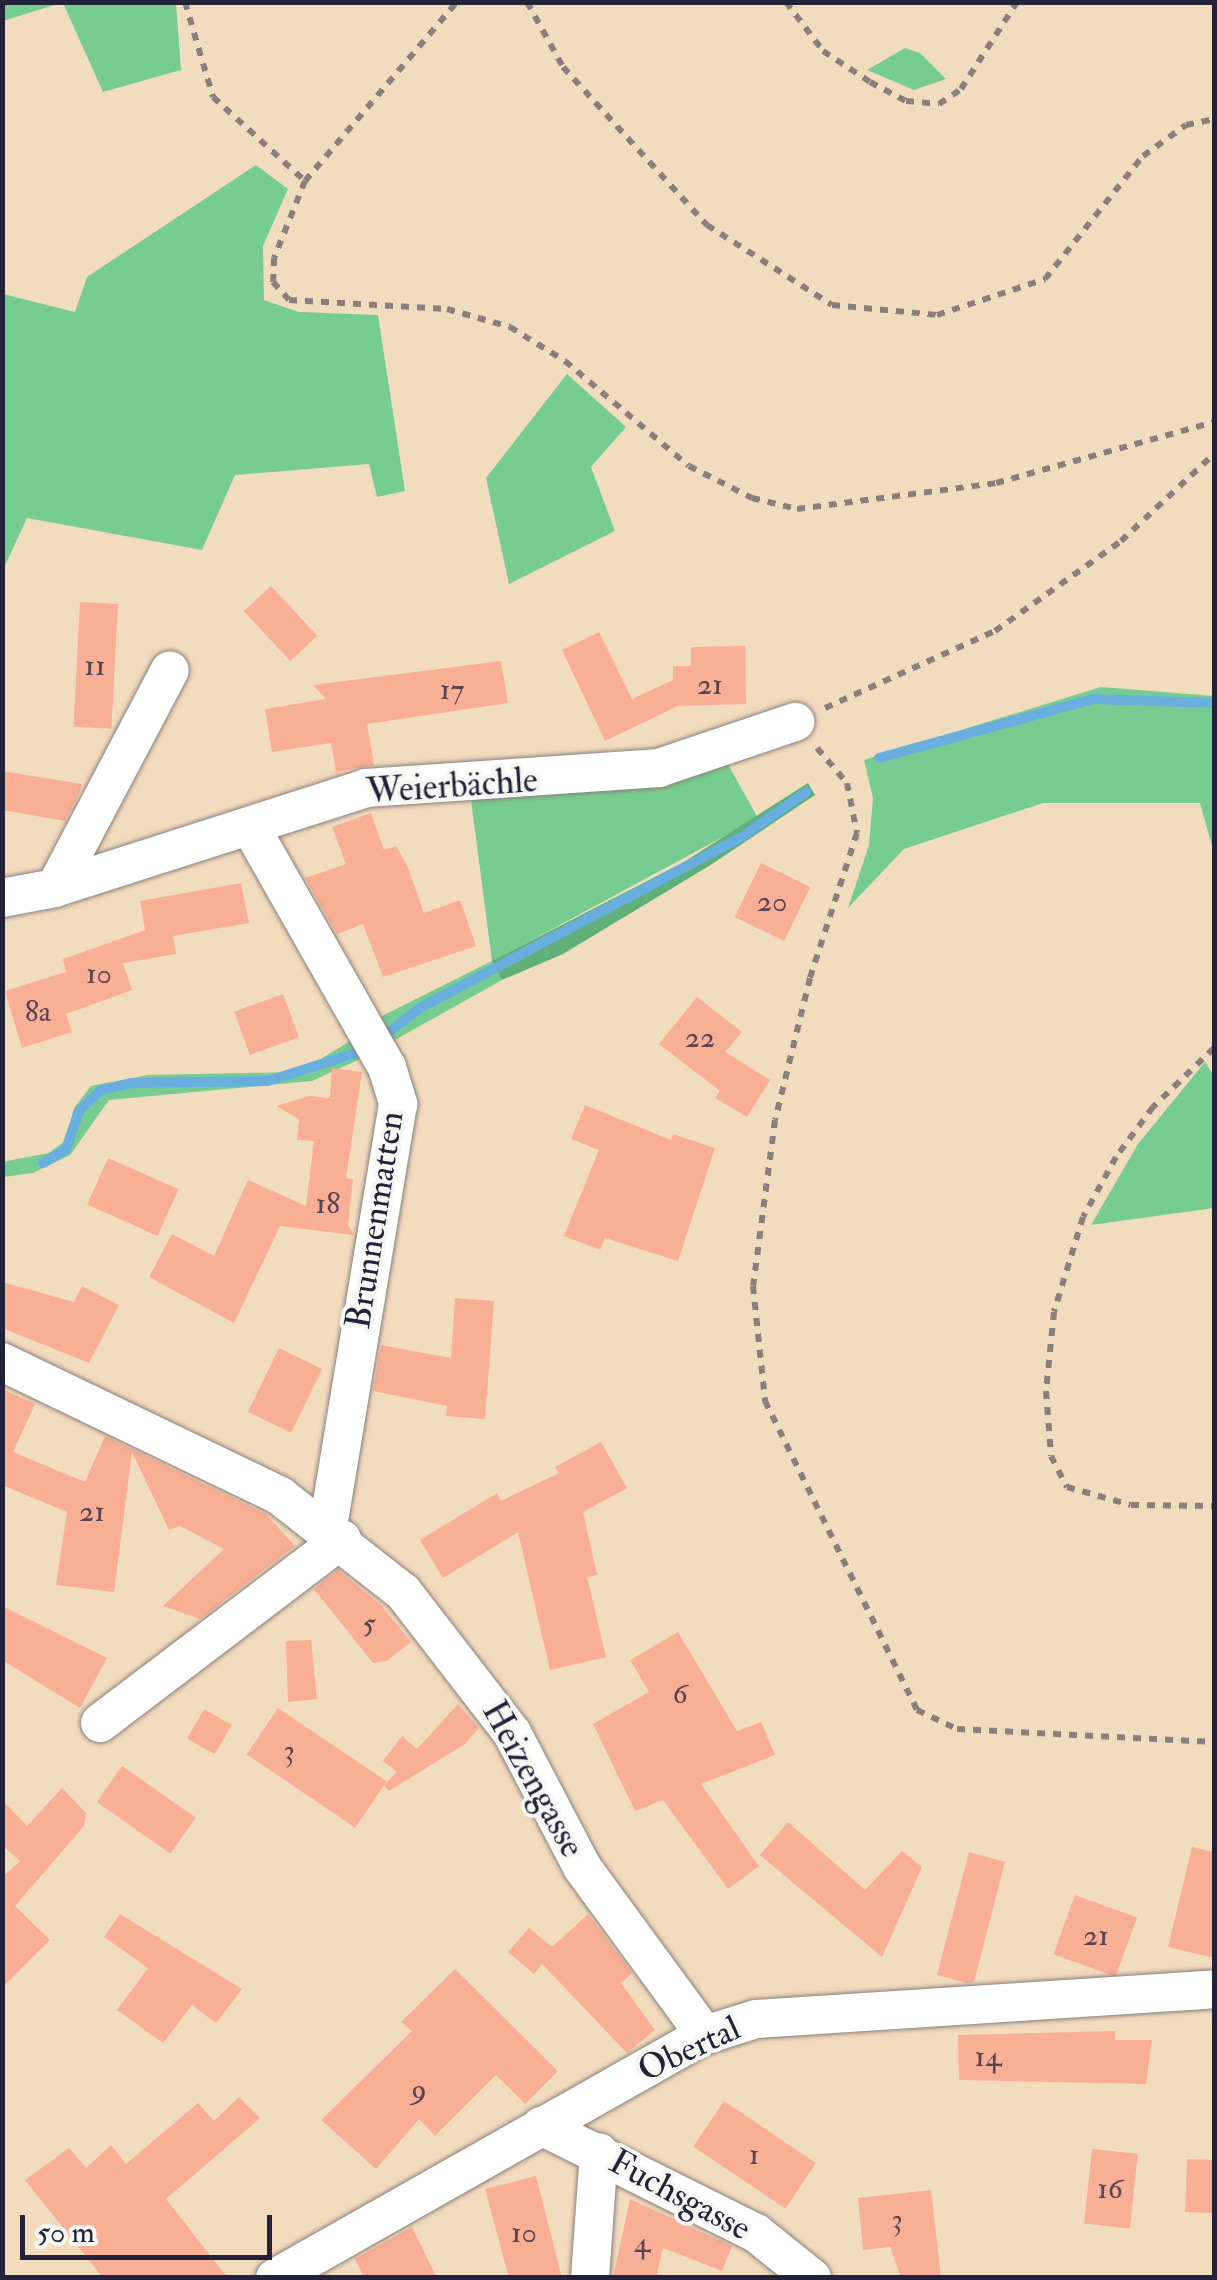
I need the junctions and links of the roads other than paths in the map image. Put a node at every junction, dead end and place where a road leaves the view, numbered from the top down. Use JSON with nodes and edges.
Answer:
{"nodes":[{"id":1,"x":170,"y":670,"type":"dead end"},
{"id":2,"x":795,"y":722,"type":"road end"},
{"id":3,"x":251,"y":828,"type":"junction"},
{"id":4,"x":55,"y":888,"type":"junction"},
{"id":5,"x":2,"y":898,"type":"edge"},
{"id":6,"x":2,"y":1362,"type":"edge"},
{"id":7,"x":335,"y":1534,"type":"junction"},
{"id":8,"x":100,"y":1723,"type":"dead end"},
{"id":9,"x":1214,"y":1989,"type":"edge"},
{"id":10,"x":705,"y":2034,"type":"junction"},
{"id":11,"x":540,"y":2126,"type":"junction"},
{"id":12,"x":599,"y":2152,"type":"junction"},
{"id":13,"x":275,"y":2278,"type":"edge"},
{"id":14,"x":590,"y":2278,"type":"edge"},
{"id":15,"x":812,"y":2278,"type":"edge"}],
"edges":[{"from":1,"to":4,"type":"street"},
{"from":2,"to":3,"type":"street","name":"Weierbächle"},
{"from":3,"to":4,"type":"street","name":"Weierbächle"},
{"from":3,"to":7,"type":"street","name":"Brunnenmatten"},
{"from":4,"to":5,"type":"street","name":"Weierbächle"},
{"from":6,"to":7,"type":"street","name":"Heizengasse"},
{"from":7,"to":8,"type":"street"},
{"from":7,"to":10,"type":"street","name":"Heizengasse"},
{"from":9,"to":10,"type":"street","name":"Obertal"},
{"from":10,"to":11,"type":"street","name":"Obertal"},
{"from":11,"to":12,"type":"street","name":"Fuchsgasse"},
{"from":11,"to":13,"type":"street","name":"Obertal"},
{"from":12,"to":14,"type":"street"},
{"from":12,"to":15,"type":"street","name":"Fuchsgasse"}]}
